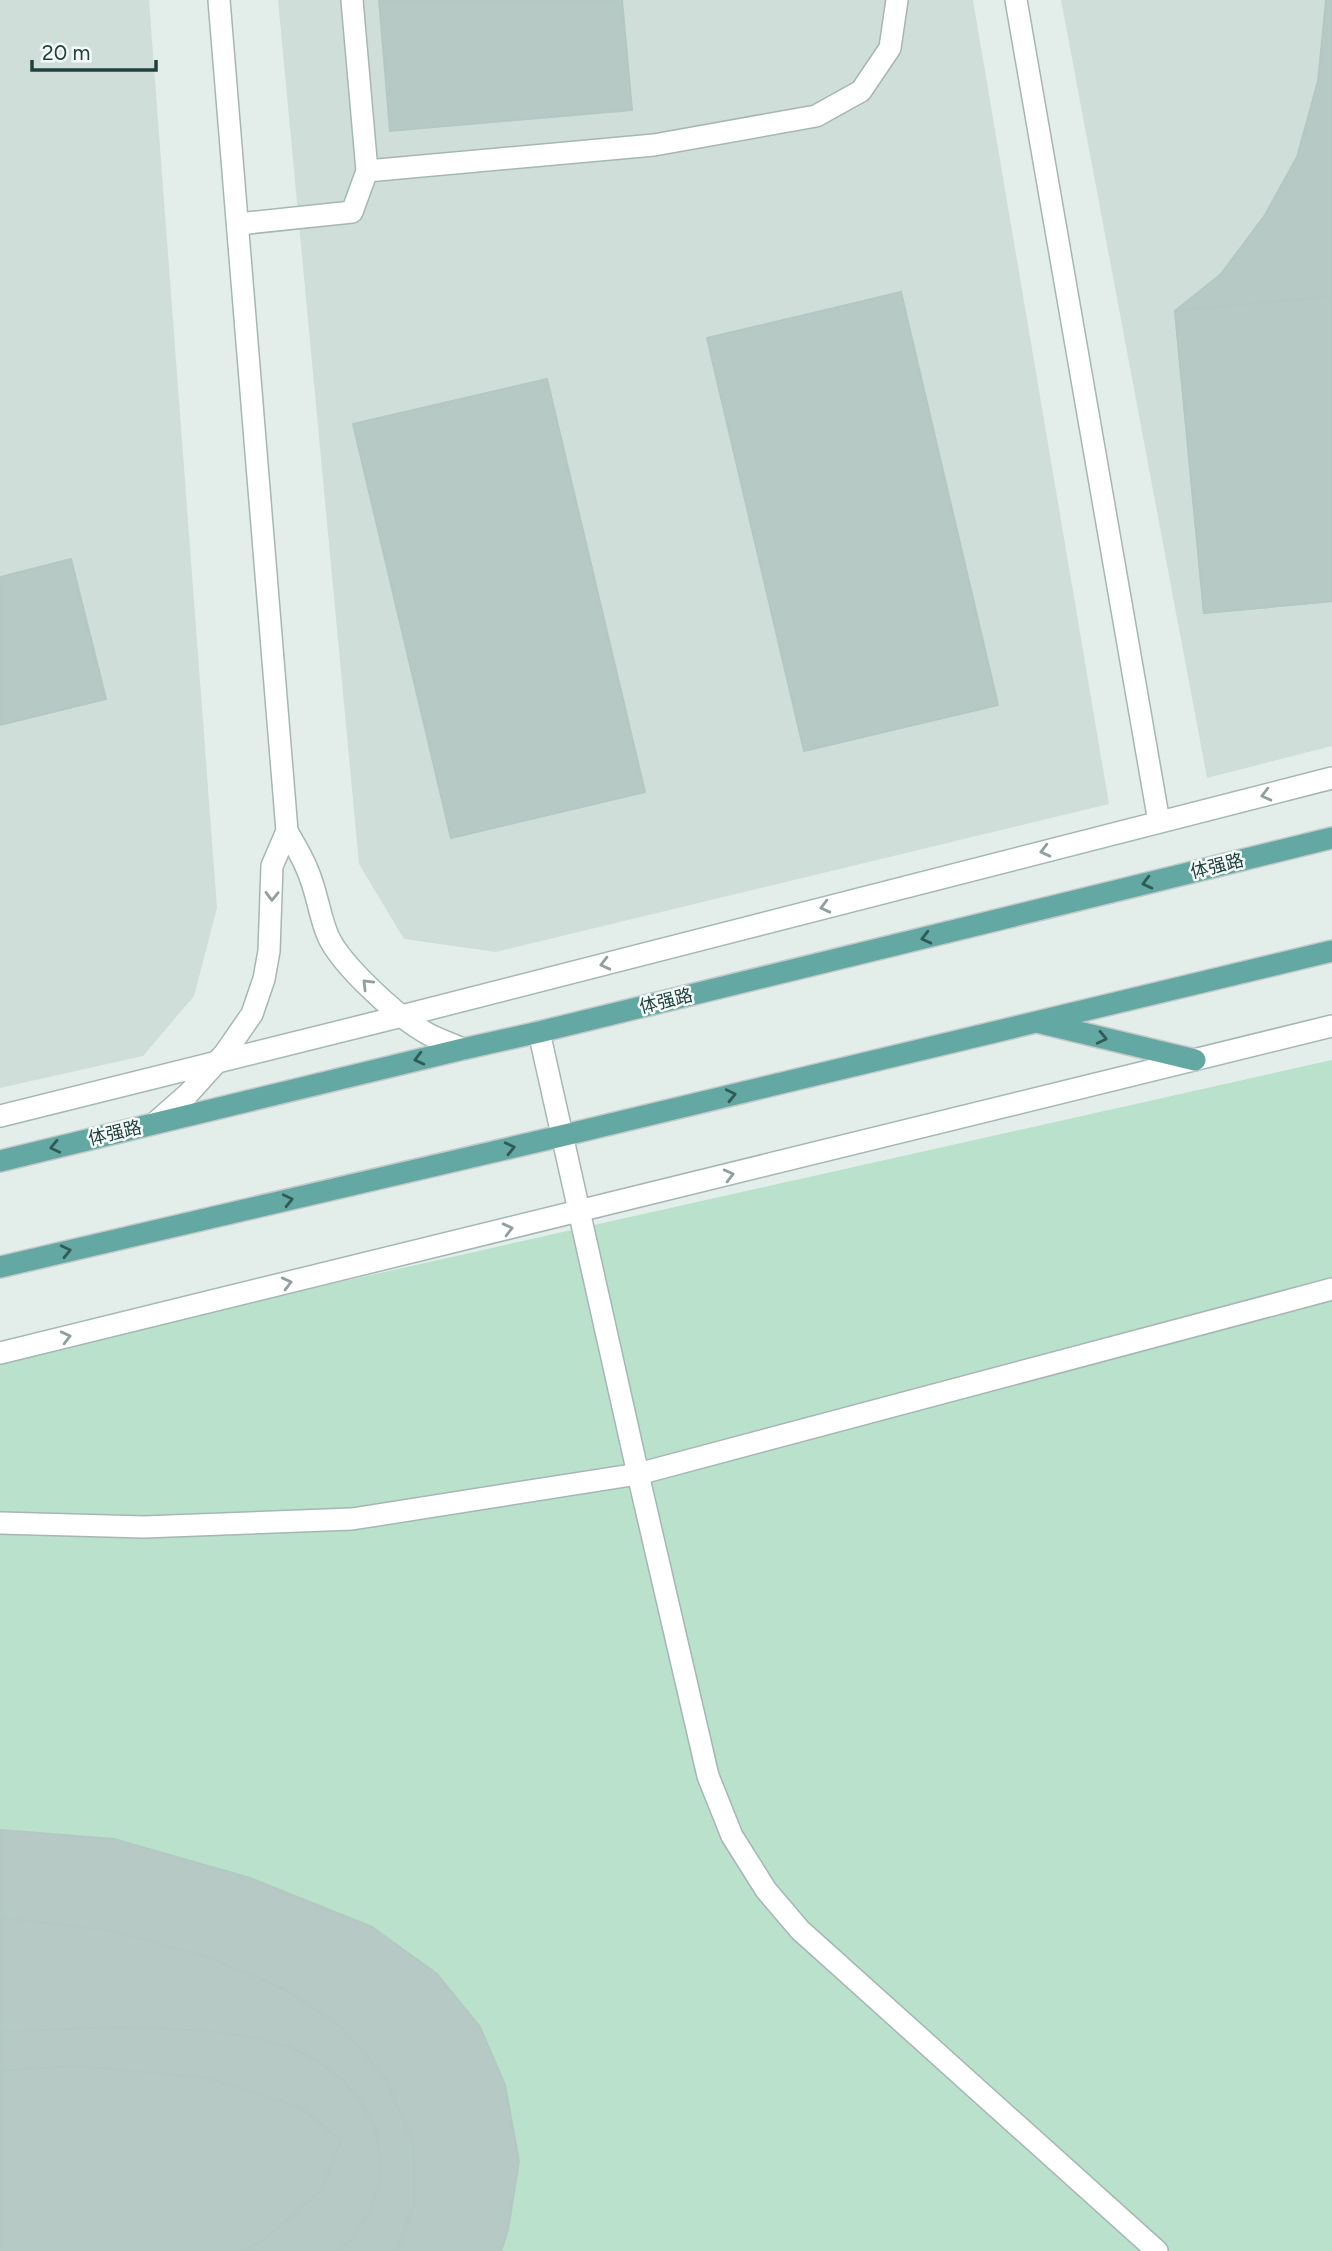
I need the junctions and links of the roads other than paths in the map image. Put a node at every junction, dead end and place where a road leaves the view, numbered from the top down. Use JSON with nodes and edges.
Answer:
{"nodes":[{"id":1,"x":219,"y":0,"type":"edge"},
{"id":2,"x":352,"y":0,"type":"edge"},
{"id":3,"x":897,"y":0,"type":"edge"},
{"id":4,"x":1016,"y":0,"type":"edge"},
{"id":5,"x":368,"y":171,"type":"junction"},
{"id":6,"x":238,"y":225,"type":"junction"},
{"id":7,"x":1332,"y":778,"type":"edge"},
{"id":8,"x":1159,"y":822,"type":"junction"},
{"id":9,"x":287,"y":831,"type":"junction"},
{"id":10,"x":1332,"y":838,"type":"edge"},
{"id":11,"x":1332,"y":951,"type":"edge"},
{"id":12,"x":402,"y":1016,"type":"junction"},
{"id":13,"x":1036,"y":1022,"type":"junction"},
{"id":14,"x":1332,"y":1026,"type":"edge"},
{"id":15,"x":539,"y":1032,"type":"junction"},
{"id":16,"x":463,"y":1049,"type":"junction"},
{"id":17,"x":1195,"y":1060,"type":"junction"},
{"id":18,"x":217,"y":1062,"type":"junction"},
{"id":19,"x":0,"y":1116,"type":"edge"},
{"id":20,"x":155,"y":1124,"type":"junction"},
{"id":21,"x":561,"y":1136,"type":"junction"},
{"id":22,"x":0,"y":1161,"type":"edge"},
{"id":23,"x":579,"y":1212,"type":"junction"},
{"id":24,"x":0,"y":1267,"type":"edge"},
{"id":25,"x":1332,"y":1289,"type":"edge"},
{"id":26,"x":0,"y":1353,"type":"edge"},
{"id":27,"x":638,"y":1474,"type":"junction"},
{"id":28,"x":0,"y":1523,"type":"edge"},
{"id":29,"x":1157,"y":2251,"type":"edge"}],
"edges":[{"from":1,"to":6,"type":"street"},
{"from":2,"to":5,"type":"street"},
{"from":3,"to":5,"type":"street"},
{"from":4,"to":8,"type":"street"},
{"from":5,"to":6,"type":"street"},
{"from":6,"to":9,"type":"street"},
{"from":7,"to":8,"type":"street","one_way":true},
{"from":8,"to":12,"type":"street","one_way":true},
{"from":12,"to":9,"type":"street","one_way":true},
{"from":9,"to":18,"type":"street","one_way":true},
{"from":10,"to":15,"type":"main road","name":"体强路","one_way":true},
{"from":11,"to":13,"type":"main road"},
{"from":12,"to":16,"type":"street"},
{"from":12,"to":18,"type":"street"},
{"from":13,"to":17,"type":"main road","one_way":true},
{"from":21,"to":13,"type":"main road","one_way":true},
{"from":14,"to":17,"type":"street"},
{"from":15,"to":16,"type":"main road","name":"体强路"},
{"from":15,"to":21,"type":"street"},
{"from":16,"to":20,"type":"main road","name":"体强路","one_way":true},
{"from":23,"to":17,"type":"street","one_way":true},
{"from":18,"to":19,"type":"street"},
{"from":18,"to":20,"type":"street"},
{"from":20,"to":22,"type":"main road","name":"体强路","one_way":true},
{"from":21,"to":23,"type":"street"},
{"from":24,"to":21,"type":"main road","one_way":true},
{"from":26,"to":23,"type":"street","one_way":true},
{"from":23,"to":27,"type":"street"},
{"from":25,"to":27,"type":"street"},
{"from":27,"to":28,"type":"street"},
{"from":27,"to":29,"type":"street"}]}
